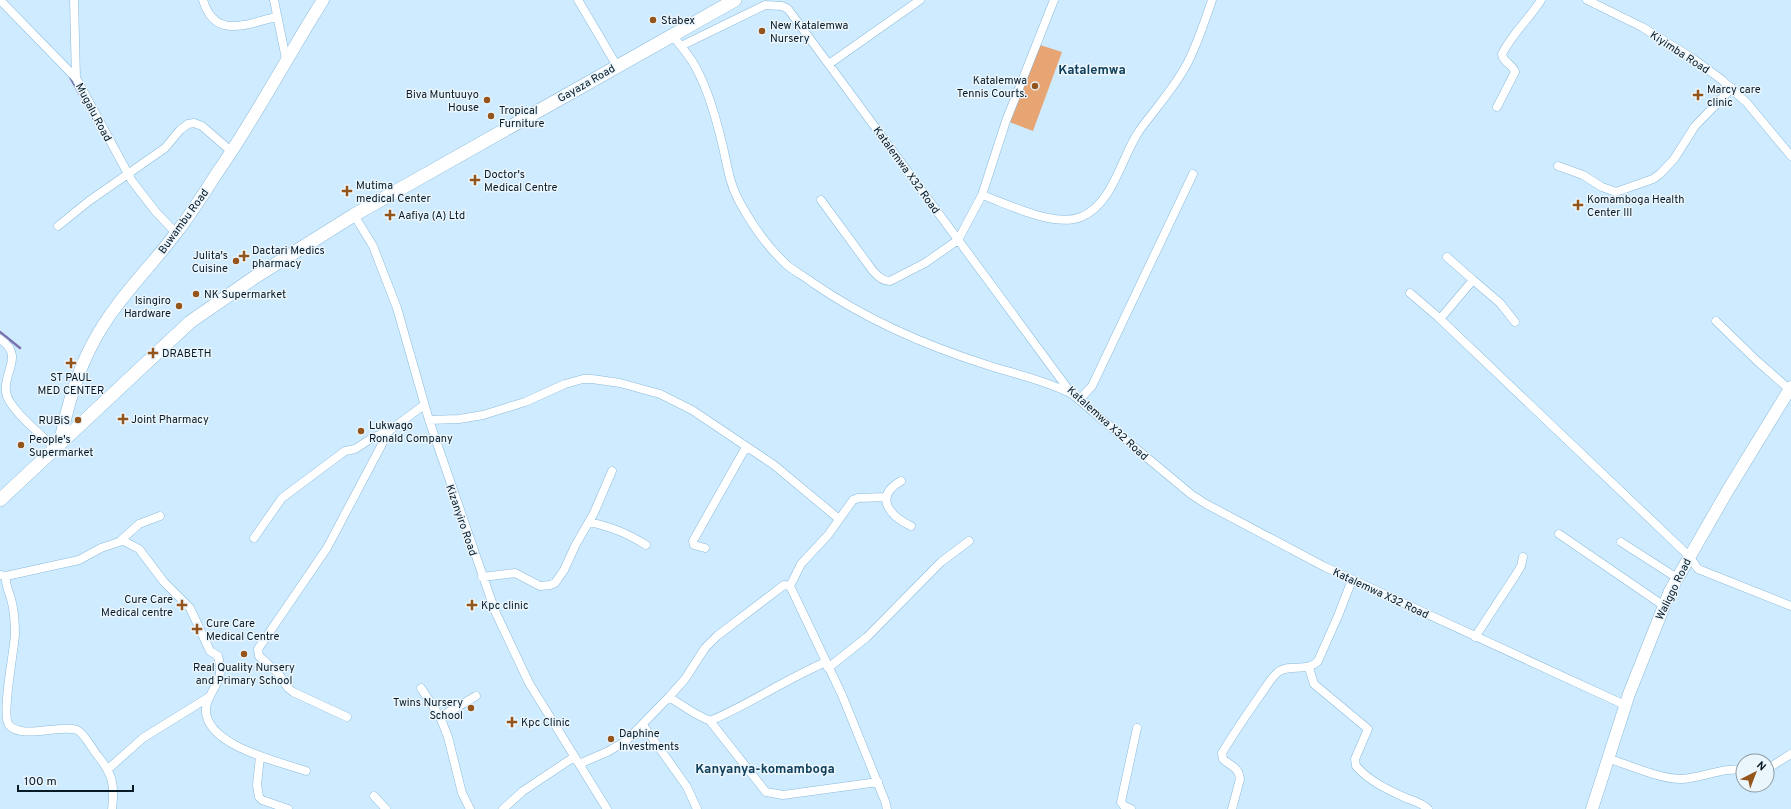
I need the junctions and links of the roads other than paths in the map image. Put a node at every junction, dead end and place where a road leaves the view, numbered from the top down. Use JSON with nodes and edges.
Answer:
{"nodes":[{"id":1,"x":0,"y":0,"type":"edge"},
{"id":2,"x":74,"y":0,"type":"edge"},
{"id":3,"x":203,"y":0,"type":"edge"},
{"id":4,"x":274,"y":0,"type":"edge"},
{"id":5,"x":322,"y":0,"type":"edge"},
{"id":6,"x":578,"y":0,"type":"edge"},
{"id":7,"x":734,"y":0,"type":"edge"},
{"id":8,"x":920,"y":0,"type":"edge"},
{"id":9,"x":1054,"y":0,"type":"edge"},
{"id":10,"x":1212,"y":0,"type":"edge"},
{"id":11,"x":1541,"y":0,"type":"edge"},
{"id":12,"x":1588,"y":0,"type":"edge"},
{"id":13,"x":276,"y":18,"type":"junction"},
{"id":14,"x":672,"y":35,"type":"junction"},
{"id":15,"x":681,"y":46,"type":"junction"},
{"id":16,"x":286,"y":58,"type":"junction"},
{"id":17,"x":828,"y":64,"type":"junction"},
{"id":18,"x":617,"y":66,"type":"junction"},
{"id":19,"x":76,"y":78,"type":"junction"},
{"id":20,"x":1732,"y":88,"type":"junction"},
{"id":21,"x":1497,"y":107,"type":"dead end"},
{"id":22,"x":232,"y":152,"type":"junction"},
{"id":23,"x":1791,"y":156,"type":"edge"},
{"id":24,"x":1558,"y":166,"type":"dead end"},
{"id":25,"x":128,"y":174,"type":"junction"},
{"id":26,"x":1193,"y":174,"type":"dead end"},
{"id":27,"x":982,"y":195,"type":"junction"},
{"id":28,"x":821,"y":200,"type":"dead end"},
{"id":29,"x":354,"y":215,"type":"junction"},
{"id":30,"x":58,"y":226,"type":"dead end"},
{"id":31,"x":176,"y":233,"type":"junction"},
{"id":32,"x":958,"y":240,"type":"junction"},
{"id":33,"x":1447,"y":257,"type":"dead end"},
{"id":34,"x":1473,"y":280,"type":"junction"},
{"id":35,"x":1410,"y":293,"type":"dead end"},
{"id":36,"x":1440,"y":319,"type":"junction"},
{"id":37,"x":1716,"y":321,"type":"dead end"},
{"id":38,"x":1515,"y":322,"type":"dead end"},
{"id":39,"x":0,"y":339,"type":"edge"},
{"id":40,"x":1790,"y":388,"type":"edge"},
{"id":41,"x":1071,"y":393,"type":"junction"},
{"id":42,"x":1079,"y":400,"type":"junction"},
{"id":43,"x":424,"y":405,"type":"junction"},
{"id":44,"x":428,"y":420,"type":"junction"},
{"id":45,"x":389,"y":431,"type":"junction"},
{"id":46,"x":746,"y":447,"type":"junction"},
{"id":47,"x":58,"y":448,"type":"junction"},
{"id":48,"x":612,"y":471,"type":"dead end"},
{"id":49,"x":900,"y":481,"type":"dead end"},
{"id":50,"x":886,"y":497,"type":"junction"},
{"id":51,"x":0,"y":500,"type":"edge"},
{"id":52,"x":160,"y":516,"type":"dead end"},
{"id":53,"x":839,"y":519,"type":"junction"},
{"id":54,"x":590,"y":522,"type":"junction"},
{"id":55,"x":911,"y":526,"type":"dead end"},
{"id":56,"x":1559,"y":534,"type":"dead end"},
{"id":57,"x":254,"y":538,"type":"dead end"},
{"id":58,"x":122,"y":540,"type":"junction"},
{"id":59,"x":969,"y":540,"type":"dead end"},
{"id":60,"x":1621,"y":542,"type":"dead end"},
{"id":61,"x":646,"y":545,"type":"dead end"},
{"id":62,"x":705,"y":548,"type":"dead end"},
{"id":63,"x":1689,"y":556,"type":"junction"},
{"id":64,"x":1523,"y":557,"type":"dead end"},
{"id":65,"x":3,"y":576,"type":"edge"},
{"id":66,"x":482,"y":577,"type":"junction"},
{"id":67,"x":1677,"y":578,"type":"junction"},
{"id":68,"x":1352,"y":580,"type":"junction"},
{"id":69,"x":790,"y":586,"type":"junction"},
{"id":70,"x":1664,"y":606,"type":"junction"},
{"id":71,"x":1791,"y":606,"type":"edge"},
{"id":72,"x":1475,"y":637,"type":"junction"},
{"id":73,"x":827,"y":665,"type":"junction"},
{"id":74,"x":1309,"y":668,"type":"junction"},
{"id":75,"x":421,"y":688,"type":"dead end"},
{"id":76,"x":476,"y":696,"type":"dead end"},
{"id":77,"x":209,"y":697,"type":"junction"},
{"id":78,"x":669,"y":697,"type":"junction"},
{"id":79,"x":1625,"y":706,"type":"junction"},
{"id":80,"x":347,"y":717,"type":"dead end"},
{"id":81,"x":440,"y":717,"type":"junction"},
{"id":82,"x":710,"y":721,"type":"junction"},
{"id":83,"x":643,"y":725,"type":"junction"},
{"id":84,"x":1137,"y":728,"type":"dead end"},
{"id":85,"x":1791,"y":754,"type":"edge"},
{"id":86,"x":260,"y":756,"type":"junction"},
{"id":87,"x":574,"y":757,"type":"junction"},
{"id":88,"x":1607,"y":758,"type":"junction"},
{"id":89,"x":579,"y":764,"type":"junction"},
{"id":90,"x":1775,"y":764,"type":"edge"},
{"id":91,"x":108,"y":769,"type":"junction"},
{"id":92,"x":1735,"y":770,"type":"edge"},
{"id":93,"x":306,"y":771,"type":"dead end"},
{"id":94,"x":878,"y":782,"type":"junction"},
{"id":95,"x":374,"y":796,"type":"dead end"},
{"id":96,"x":112,"y":809,"type":"edge"},
{"id":97,"x":288,"y":809,"type":"edge"},
{"id":98,"x":386,"y":809,"type":"edge"},
{"id":99,"x":470,"y":809,"type":"edge"},
{"id":100,"x":503,"y":809,"type":"edge"},
{"id":101,"x":607,"y":809,"type":"edge"},
{"id":102,"x":697,"y":809,"type":"edge"},
{"id":103,"x":887,"y":809,"type":"edge"},
{"id":104,"x":1131,"y":809,"type":"edge"},
{"id":105,"x":1232,"y":809,"type":"edge"},
{"id":106,"x":1428,"y":809,"type":"edge"},
{"id":107,"x":1592,"y":809,"type":"edge"}],
"edges":[{"from":1,"to":19,"type":"street","name":"Mugalu Road"},
{"from":2,"to":19,"type":"street"},
{"from":3,"to":13,"type":"street"},
{"from":4,"to":13,"type":"street"},
{"from":5,"to":16,"type":"street","name":"Buwambu Road"},
{"from":6,"to":18,"type":"street"},
{"from":7,"to":14,"type":"main road","name":"Gayaza Road"},
{"from":8,"to":17,"type":"street"},
{"from":9,"to":27,"type":"street"},
{"from":10,"to":27,"type":"street"},
{"from":11,"to":21,"type":"street"},
{"from":12,"to":20,"type":"street","name":"Kiyimba Road"},
{"from":13,"to":16,"type":"street"},
{"from":14,"to":15,"type":"street"},
{"from":14,"to":18,"type":"main road","name":"Gayaza Road"},
{"from":15,"to":17,"type":"street","name":"Katalemwa X32 Road"},
{"from":15,"to":41,"type":"street"},
{"from":16,"to":22,"type":"street","name":"Buwambu Road"},
{"from":17,"to":32,"type":"street","name":"Katalemwa X32 Road"},
{"from":18,"to":29,"type":"main road","name":"Gayaza Road"},
{"from":19,"to":25,"type":"street","name":"Mugalu Road"},
{"from":20,"to":23,"type":"street","name":"Kiyimba Road"},
{"from":20,"to":24,"type":"street"},
{"from":22,"to":25,"type":"street"},
{"from":22,"to":31,"type":"street","name":"Buwambu Road"},
{"from":25,"to":30,"type":"street"},
{"from":25,"to":31,"type":"street","name":"Mugalu Road"},
{"from":26,"to":42,"type":"street"},
{"from":27,"to":32,"type":"street"},
{"from":28,"to":32,"type":"street"},
{"from":29,"to":43,"type":"street","name":"Kizanyiro Road"},
{"from":29,"to":47,"type":"main road","name":"Gayaza Road"},
{"from":31,"to":47,"type":"street","name":"Buwambu Road"},
{"from":32,"to":41,"type":"street","name":"Katalemwa X32 Road"},
{"from":33,"to":34,"type":"street"},
{"from":34,"to":36,"type":"street"},
{"from":34,"to":38,"type":"street"},
{"from":35,"to":36,"type":"street"},
{"from":36,"to":63,"type":"street"},
{"from":37,"to":40,"type":"street"},
{"from":39,"to":47,"type":"street"},
{"from":40,"to":63,"type":"street","name":"Waliggo Road"},
{"from":41,"to":42,"type":"street","name":"Katalemwa X32 Road"},
{"from":42,"to":68,"type":"street","name":"Katalemwa X32 Road"},
{"from":43,"to":44,"type":"street","name":"Kizanyiro Road"},
{"from":43,"to":45,"type":"street"},
{"from":44,"to":46,"type":"street"},
{"from":44,"to":66,"type":"street","name":"Kizanyiro Road"},
{"from":45,"to":57,"type":"street"},
{"from":45,"to":80,"type":"street"},
{"from":46,"to":53,"type":"street"},
{"from":46,"to":62,"type":"street"},
{"from":47,"to":51,"type":"main road","name":"Gayaza Road"},
{"from":48,"to":54,"type":"street"},
{"from":49,"to":50,"type":"street"},
{"from":50,"to":53,"type":"street"},
{"from":50,"to":55,"type":"street"},
{"from":52,"to":58,"type":"street"},
{"from":53,"to":69,"type":"street"},
{"from":54,"to":61,"type":"street"},
{"from":54,"to":66,"type":"street"},
{"from":56,"to":70,"type":"street"},
{"from":58,"to":65,"type":"street"},
{"from":58,"to":77,"type":"street"},
{"from":59,"to":73,"type":"street"},
{"from":60,"to":67,"type":"street"},
{"from":63,"to":67,"type":"street","name":"Waliggo Road"},
{"from":63,"to":71,"type":"street"},
{"from":64,"to":72,"type":"street"},
{"from":65,"to":91,"type":"street"},
{"from":66,"to":87,"type":"street","name":"Kizanyiro Road"},
{"from":67,"to":70,"type":"street","name":"Waliggo Road"},
{"from":68,"to":72,"type":"street","name":"Katalemwa X32 Road"},
{"from":68,"to":74,"type":"street"},
{"from":69,"to":73,"type":"street"},
{"from":69,"to":78,"type":"street"},
{"from":70,"to":79,"type":"street","name":"Waliggo Road"},
{"from":72,"to":79,"type":"street","name":"Katalemwa X32 Road"},
{"from":73,"to":82,"type":"street"},
{"from":73,"to":94,"type":"street"},
{"from":74,"to":105,"type":"street"},
{"from":74,"to":106,"type":"street"},
{"from":75,"to":81,"type":"street"},
{"from":76,"to":81,"type":"street"},
{"from":77,"to":86,"type":"street"},
{"from":77,"to":91,"type":"street"},
{"from":78,"to":82,"type":"street"},
{"from":78,"to":83,"type":"street"},
{"from":79,"to":88,"type":"street","name":"Waliggo Road"},
{"from":81,"to":99,"type":"street"},
{"from":82,"to":94,"type":"street"},
{"from":83,"to":89,"type":"street"},
{"from":83,"to":102,"type":"street"},
{"from":84,"to":104,"type":"street"},
{"from":85,"to":90,"type":"street"},
{"from":86,"to":93,"type":"street"},
{"from":86,"to":97,"type":"street"},
{"from":87,"to":89,"type":"street","name":"Kizanyiro Road"},
{"from":87,"to":100,"type":"street"},
{"from":88,"to":92,"type":"street"},
{"from":88,"to":107,"type":"street","name":"Waliggo Road"},
{"from":89,"to":101,"type":"street","name":"Kizanyiro Road"},
{"from":91,"to":96,"type":"street"},
{"from":94,"to":103,"type":"street"},
{"from":95,"to":98,"type":"street"}]}
